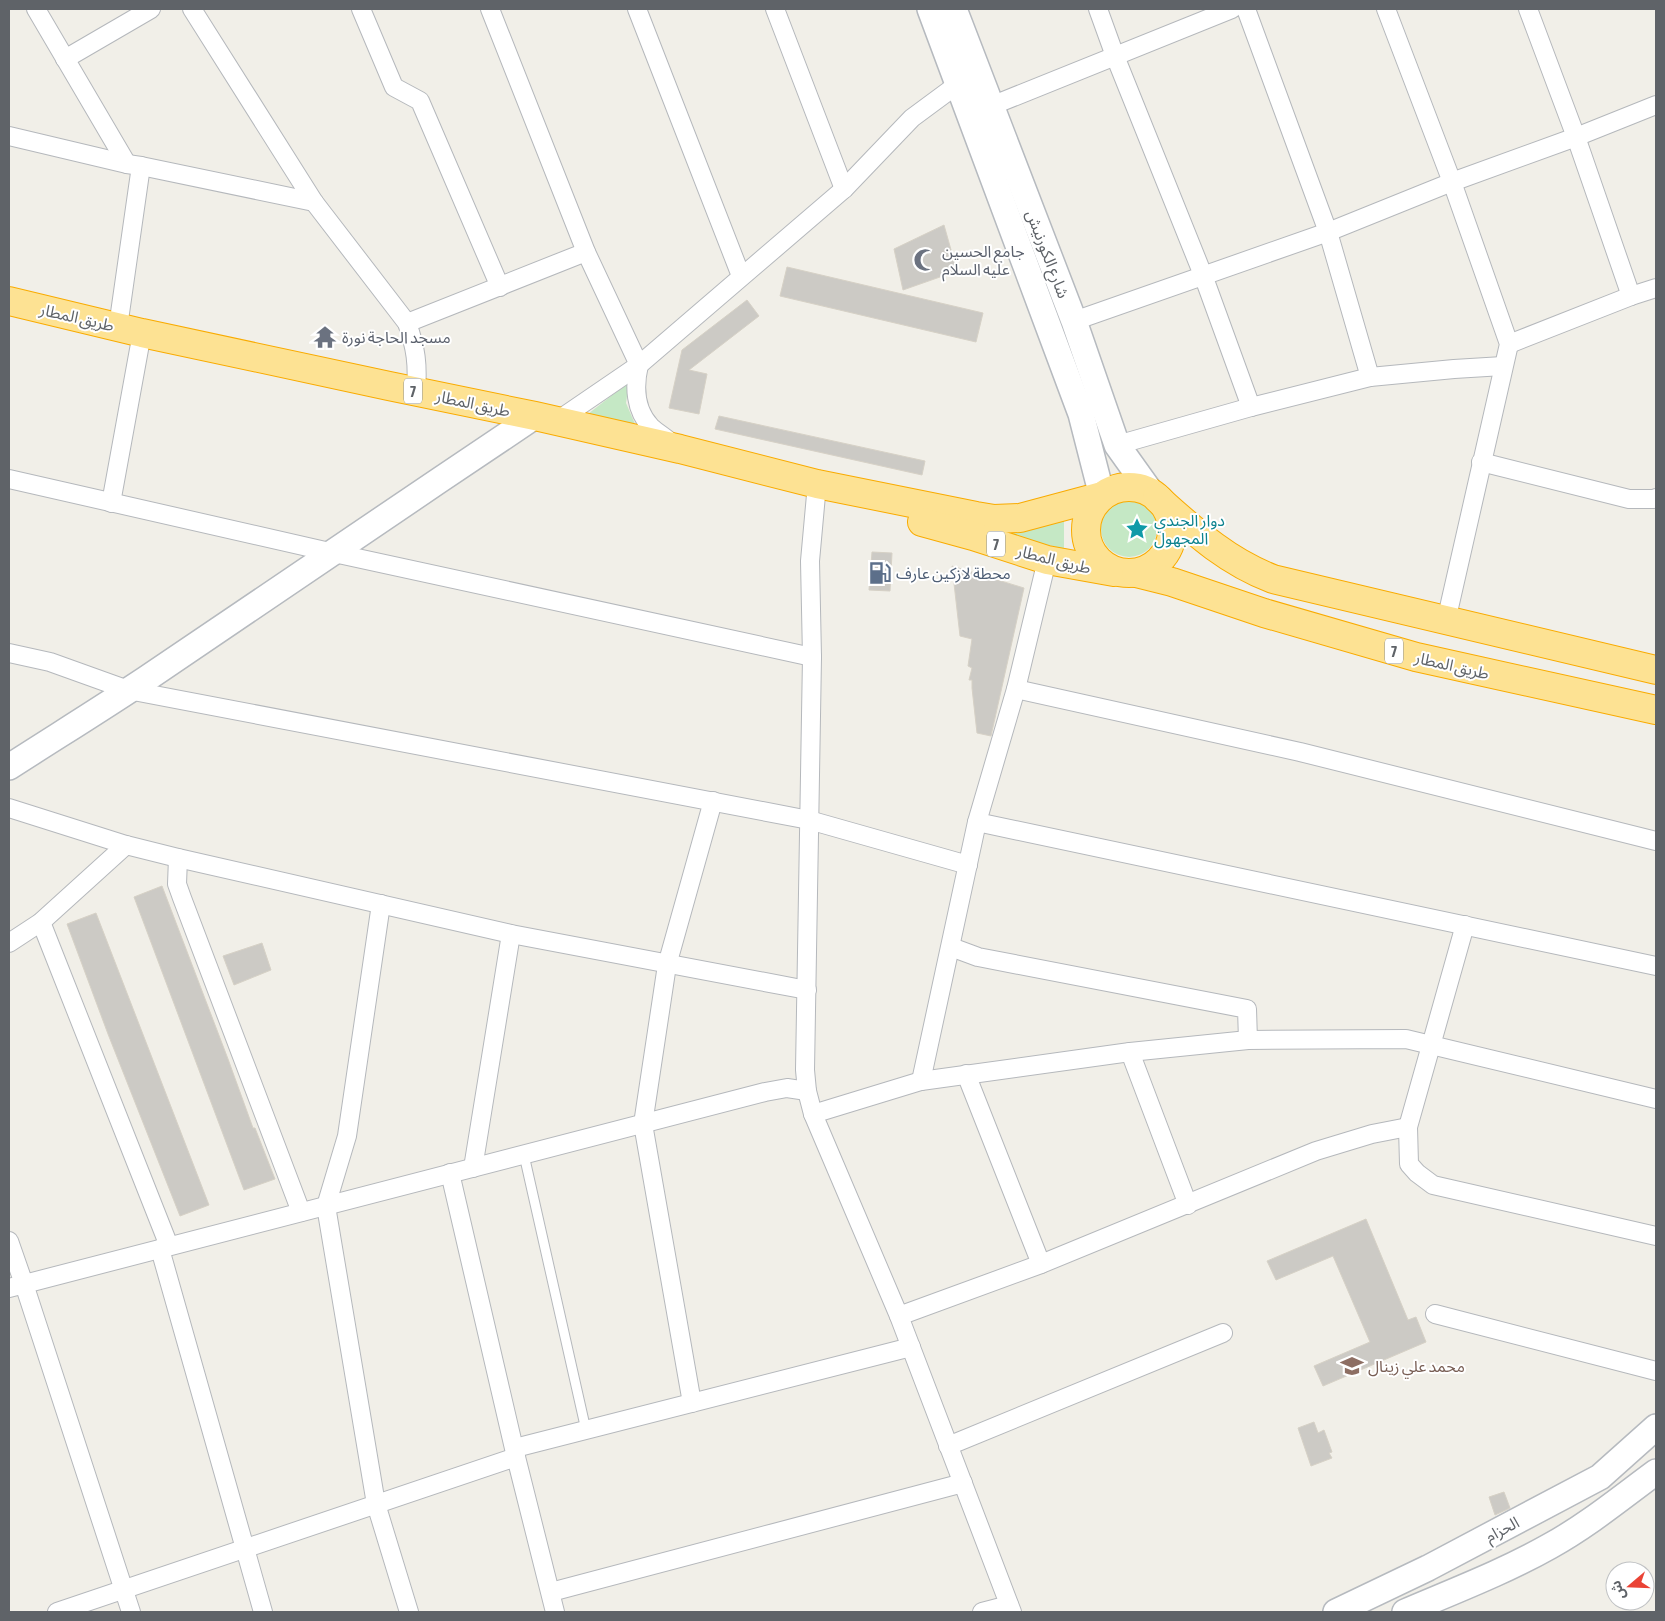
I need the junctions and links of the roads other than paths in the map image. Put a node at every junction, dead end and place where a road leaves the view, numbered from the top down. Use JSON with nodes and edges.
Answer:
{"nodes":[{"id":1,"x":36,"y":9,"type":"edge"},
{"id":2,"x":150,"y":9,"type":"edge"},
{"id":3,"x":192,"y":9,"type":"edge"},
{"id":4,"x":361,"y":9,"type":"edge"},
{"id":5,"x":490,"y":9,"type":"edge"},
{"id":6,"x":637,"y":9,"type":"edge"},
{"id":7,"x":775,"y":9,"type":"edge"},
{"id":8,"x":930,"y":9,"type":"edge"},
{"id":9,"x":954,"y":9,"type":"edge"},
{"id":10,"x":1098,"y":9,"type":"edge"},
{"id":11,"x":1232,"y":9,"type":"edge"},
{"id":12,"x":1246,"y":9,"type":"edge"},
{"id":13,"x":1386,"y":9,"type":"edge"},
{"id":14,"x":1528,"y":9,"type":"edge"},
{"id":15,"x":1115,"y":56,"type":"junction"},
{"id":16,"x":65,"y":58,"type":"junction"},
{"id":17,"x":958,"y":84,"type":"junction"},
{"id":18,"x":1656,"y":105,"type":"edge"},
{"id":19,"x":991,"y":106,"type":"junction"},
{"id":20,"x":9,"y":136,"type":"edge"},
{"id":21,"x":1576,"y":137,"type":"junction"},
{"id":22,"x":134,"y":165,"type":"junction"},
{"id":23,"x":1452,"y":182,"type":"junction"},
{"id":24,"x":844,"y":189,"type":"junction"},
{"id":25,"x":314,"y":202,"type":"junction"},
{"id":26,"x":1328,"y":232,"type":"junction"},
{"id":27,"x":586,"y":252,"type":"junction"},
{"id":28,"x":1203,"y":275,"type":"junction"},
{"id":29,"x":741,"y":276,"type":"junction"},
{"id":30,"x":500,"y":287,"type":"junction"},
{"id":31,"x":1656,"y":288,"type":"edge"},
{"id":32,"x":1631,"y":296,"type":"junction"},
{"id":33,"x":9,"y":301,"type":"edge"},
{"id":34,"x":1074,"y":321,"type":"junction"},
{"id":35,"x":407,"y":324,"type":"junction"},
{"id":36,"x":130,"y":330,"type":"junction"},
{"id":37,"x":1509,"y":344,"type":"junction"},
{"id":38,"x":639,"y":364,"type":"junction"},
{"id":39,"x":1503,"y":366,"type":"junction"},
{"id":40,"x":1370,"y":377,"type":"junction"},
{"id":41,"x":416,"y":391,"type":"junction"},
{"id":42,"x":1251,"y":407,"type":"junction"},
{"id":43,"x":546,"y":419,"type":"junction"},
{"id":44,"x":1117,"y":445,"type":"junction"},
{"id":45,"x":680,"y":449,"type":"junction"},
{"id":46,"x":1481,"y":462,"type":"junction"},
{"id":47,"x":9,"y":479,"type":"edge"},
{"id":48,"x":817,"y":484,"type":"junction"},
{"id":49,"x":1102,"y":496,"type":"junction"},
{"id":50,"x":1155,"y":496,"type":"junction"},
{"id":51,"x":877,"y":497,"type":"junction"},
{"id":52,"x":1656,"y":498,"type":"edge"},
{"id":53,"x":111,"y":503,"type":"junction"},
{"id":54,"x":334,"y":553,"type":"junction"},
{"id":55,"x":1047,"y":560,"type":"junction"},
{"id":56,"x":1130,"y":573,"type":"junction"},
{"id":57,"x":1446,"y":621,"type":"junction"},
{"id":58,"x":9,"y":653,"type":"edge"},
{"id":59,"x":812,"y":657,"type":"junction"},
{"id":60,"x":1656,"y":670,"type":"edge"},
{"id":61,"x":1016,"y":689,"type":"junction"},
{"id":62,"x":128,"y":690,"type":"junction"},
{"id":63,"x":1656,"y":710,"type":"edge"},
{"id":64,"x":9,"y":767,"type":"edge"},
{"id":65,"x":713,"y":801,"type":"junction"},
{"id":66,"x":9,"y":808,"type":"edge"},
{"id":67,"x":809,"y":820,"type":"junction"},
{"id":68,"x":977,"y":822,"type":"junction"},
{"id":69,"x":1656,"y":841,"type":"edge"},
{"id":70,"x":126,"y":845,"type":"junction"},
{"id":71,"x":178,"y":858,"type":"junction"},
{"id":72,"x":968,"y":865,"type":"junction"},
{"id":73,"x":380,"y":904,"type":"junction"},
{"id":74,"x":41,"y":922,"type":"junction"},
{"id":75,"x":1465,"y":925,"type":"junction"},
{"id":76,"x":511,"y":934,"type":"junction"},
{"id":77,"x":9,"y":943,"type":"edge"},
{"id":78,"x":950,"y":946,"type":"junction"},
{"id":79,"x":667,"y":965,"type":"junction"},
{"id":80,"x":1656,"y":966,"type":"edge"},
{"id":81,"x":807,"y":990,"type":"junction"},
{"id":82,"x":1248,"y":1040,"type":"junction"},
{"id":83,"x":1432,"y":1045,"type":"junction"},
{"id":84,"x":1130,"y":1052,"type":"junction"},
{"id":85,"x":966,"y":1074,"type":"junction"},
{"id":86,"x":921,"y":1080,"type":"junction"},
{"id":87,"x":807,"y":1091,"type":"junction"},
{"id":88,"x":1656,"y":1099,"type":"edge"},
{"id":89,"x":813,"y":1114,"type":"junction"},
{"id":90,"x":643,"y":1124,"type":"junction"},
{"id":91,"x":1408,"y":1127,"type":"junction"},
{"id":92,"x":524,"y":1155,"type":"junction"},
{"id":93,"x":473,"y":1168,"type":"junction"},
{"id":94,"x":450,"y":1174,"type":"junction"},
{"id":95,"x":1188,"y":1205,"type":"junction"},
{"id":96,"x":326,"y":1206,"type":"junction"},
{"id":97,"x":301,"y":1212,"type":"junction"},
{"id":98,"x":1656,"y":1236,"type":"edge"},
{"id":99,"x":9,"y":1241,"type":"edge"},
{"id":100,"x":164,"y":1247,"type":"junction"},
{"id":101,"x":1041,"y":1264,"type":"junction"},
{"id":102,"x":16,"y":1286,"type":"edge"},
{"id":103,"x":1435,"y":1314,"type":"dead end"},
{"id":104,"x":899,"y":1316,"type":"junction"},
{"id":105,"x":1223,"y":1333,"type":"dead end"},
{"id":106,"x":911,"y":1347,"type":"junction"},
{"id":107,"x":1656,"y":1371,"type":"edge"},
{"id":108,"x":692,"y":1403,"type":"junction"},
{"id":109,"x":1656,"y":1428,"type":"edge"},
{"id":110,"x":586,"y":1430,"type":"junction"},
{"id":111,"x":948,"y":1446,"type":"junction"},
{"id":112,"x":515,"y":1453,"type":"junction"},
{"id":113,"x":1656,"y":1472,"type":"edge"},
{"id":114,"x":962,"y":1483,"type":"junction"},
{"id":115,"x":376,"y":1504,"type":"junction"},
{"id":116,"x":244,"y":1549,"type":"junction"},
{"id":117,"x":123,"y":1590,"type":"junction"},
{"id":118,"x":551,"y":1592,"type":"junction"},
{"id":119,"x":1011,"y":1609,"type":"edge"},
{"id":120,"x":57,"y":1612,"type":"edge"},
{"id":121,"x":131,"y":1612,"type":"edge"},
{"id":122,"x":263,"y":1612,"type":"edge"},
{"id":123,"x":409,"y":1612,"type":"edge"},
{"id":124,"x":555,"y":1612,"type":"edge"},
{"id":125,"x":982,"y":1612,"type":"edge"},
{"id":126,"x":1336,"y":1612,"type":"edge"},
{"id":127,"x":1405,"y":1612,"type":"edge"}],
"edges":[{"from":1,"to":16,"type":"street"},
{"from":2,"to":16,"type":"street"},
{"from":3,"to":25,"type":"street"},
{"from":4,"to":30,"type":"street"},
{"from":5,"to":27,"type":"street"},
{"from":6,"to":29,"type":"street"},
{"from":7,"to":24,"type":"street"},
{"from":8,"to":17,"type":"street","name":"شارع الكورنيش"},
{"from":9,"to":19,"type":"street","name":"شارع الكورنيش"},
{"from":10,"to":15,"type":"street"},
{"from":11,"to":15,"type":"street"},
{"from":12,"to":26,"type":"street"},
{"from":13,"to":23,"type":"street"},
{"from":14,"to":21,"type":"street"},
{"from":15,"to":19,"type":"street"},
{"from":15,"to":28,"type":"street"},
{"from":16,"to":22,"type":"street"},
{"from":17,"to":24,"type":"street"},
{"from":17,"to":49,"type":"street","name":"شارع الكورنيش"},
{"from":18,"to":21,"type":"street"},
{"from":19,"to":34,"type":"street","name":"شارع الكورنيش"},
{"from":20,"to":22,"type":"street"},
{"from":21,"to":23,"type":"street"},
{"from":21,"to":32,"type":"street"},
{"from":22,"to":25,"type":"street"},
{"from":22,"to":36,"type":"street"},
{"from":23,"to":26,"type":"street"},
{"from":23,"to":37,"type":"street"},
{"from":24,"to":29,"type":"street"},
{"from":25,"to":35,"type":"street"},
{"from":26,"to":28,"type":"street"},
{"from":26,"to":40,"type":"street"},
{"from":27,"to":30,"type":"street"},
{"from":27,"to":38,"type":"street"},
{"from":28,"to":34,"type":"street"},
{"from":28,"to":42,"type":"street"},
{"from":29,"to":38,"type":"street"},
{"from":30,"to":35,"type":"street"},
{"from":31,"to":32,"type":"street"},
{"from":32,"to":37,"type":"street"},
{"from":33,"to":36,"type":"highway","name":"طريق المطار","number":"7"},
{"from":34,"to":44,"type":"street","name":"شارع الكورنيش"},
{"from":35,"to":41,"type":"street"},
{"from":36,"to":41,"type":"highway","name":"طريق المطار","number":"7"},
{"from":36,"to":53,"type":"street"},
{"from":37,"to":39,"type":"street"},
{"from":38,"to":43,"type":"street"},
{"from":38,"to":45,"type":"street"},
{"from":39,"to":40,"type":"street"},
{"from":39,"to":46,"type":"street"},
{"from":40,"to":42,"type":"street"},
{"from":41,"to":43,"type":"highway","name":"طريق المطار","number":"7"},
{"from":42,"to":44,"type":"street"},
{"from":43,"to":45,"type":"highway","name":"طريق المطار","number":"7"},
{"from":43,"to":54,"type":"street"},
{"from":44,"to":50,"type":"street","name":"شارع الكورنيش"},
{"from":45,"to":48,"type":"highway","name":"طريق المطار","number":"7"},
{"from":46,"to":52,"type":"street"},
{"from":46,"to":57,"type":"street"},
{"from":47,"to":53,"type":"street"},
{"from":48,"to":51,"type":"highway","name":"طريق المطار","number":"7"},
{"from":48,"to":59,"type":"street"},
{"from":49,"to":50,"type":"highway"},
{"from":49,"to":51,"type":"highway","name":"طريق المطار","number":"7"},
{"from":49,"to":56,"type":"highway"},
{"from":50,"to":56,"type":"highway"},
{"from":50,"to":57,"type":"highway"},
{"from":51,"to":55,"type":"highway","name":"طريق المطار","number":"7"},
{"from":53,"to":54,"type":"street"},
{"from":54,"to":59,"type":"street"},
{"from":54,"to":62,"type":"street"},
{"from":55,"to":56,"type":"highway","name":"طريق المطار","number":"7"},
{"from":55,"to":61,"type":"street"},
{"from":56,"to":63,"type":"highway","name":"طريق المطار","number":"7"},
{"from":57,"to":60,"type":"highway"},
{"from":58,"to":62,"type":"street"},
{"from":59,"to":67,"type":"street"},
{"from":61,"to":68,"type":"street"},
{"from":61,"to":69,"type":"street"},
{"from":62,"to":64,"type":"street"},
{"from":62,"to":65,"type":"street"},
{"from":65,"to":67,"type":"street"},
{"from":65,"to":79,"type":"street"},
{"from":66,"to":70,"type":"street"},
{"from":67,"to":72,"type":"street"},
{"from":67,"to":81,"type":"street"},
{"from":68,"to":72,"type":"street"},
{"from":68,"to":75,"type":"street"},
{"from":70,"to":71,"type":"street"},
{"from":70,"to":74,"type":"street"},
{"from":71,"to":73,"type":"street"},
{"from":71,"to":97,"type":"street"},
{"from":72,"to":78,"type":"street"},
{"from":73,"to":76,"type":"street"},
{"from":73,"to":96,"type":"street"},
{"from":74,"to":77,"type":"street"},
{"from":74,"to":100,"type":"street"},
{"from":75,"to":80,"type":"street"},
{"from":75,"to":83,"type":"street"},
{"from":76,"to":79,"type":"street"},
{"from":76,"to":93,"type":"street"},
{"from":78,"to":82,"type":"street"},
{"from":78,"to":86,"type":"street"},
{"from":79,"to":81,"type":"street"},
{"from":79,"to":90,"type":"street"},
{"from":81,"to":87,"type":"street"},
{"from":82,"to":83,"type":"street"},
{"from":82,"to":84,"type":"street"},
{"from":83,"to":88,"type":"street"},
{"from":83,"to":91,"type":"street"},
{"from":84,"to":85,"type":"street"},
{"from":84,"to":95,"type":"street"},
{"from":85,"to":86,"type":"street"},
{"from":85,"to":101,"type":"street"},
{"from":86,"to":89,"type":"street"},
{"from":87,"to":89,"type":"street"},
{"from":87,"to":90,"type":"street"},
{"from":89,"to":104,"type":"street"},
{"from":90,"to":92,"type":"street"},
{"from":90,"to":108,"type":"street"},
{"from":91,"to":95,"type":"street"},
{"from":91,"to":98,"type":"street"},
{"from":92,"to":93,"type":"street"},
{"from":92,"to":110,"type":"lane"},
{"from":93,"to":94,"type":"street"},
{"from":94,"to":96,"type":"street"},
{"from":94,"to":112,"type":"street"},
{"from":95,"to":101,"type":"street"},
{"from":96,"to":97,"type":"street"},
{"from":96,"to":115,"type":"street"},
{"from":97,"to":100,"type":"street"},
{"from":99,"to":102,"type":"street"},
{"from":100,"to":102,"type":"street"},
{"from":100,"to":116,"type":"street"},
{"from":101,"to":104,"type":"street"},
{"from":102,"to":117,"type":"street"},
{"from":103,"to":107,"type":"street"},
{"from":104,"to":106,"type":"street"},
{"from":105,"to":111,"type":"street"},
{"from":106,"to":108,"type":"street"},
{"from":106,"to":111,"type":"street"},
{"from":108,"to":110,"type":"street"},
{"from":109,"to":126,"type":"street","name":"الحزام"},
{"from":110,"to":112,"type":"street"},
{"from":111,"to":114,"type":"street"},
{"from":112,"to":115,"type":"street"},
{"from":112,"to":118,"type":"street"},
{"from":113,"to":127,"type":"street"},
{"from":114,"to":118,"type":"street"},
{"from":114,"to":119,"type":"street"},
{"from":115,"to":116,"type":"street"},
{"from":115,"to":123,"type":"street"},
{"from":116,"to":117,"type":"street"},
{"from":116,"to":122,"type":"street"},
{"from":117,"to":120,"type":"street"},
{"from":117,"to":121,"type":"street"},
{"from":118,"to":124,"type":"street"},
{"from":119,"to":125,"type":"street"}]}
